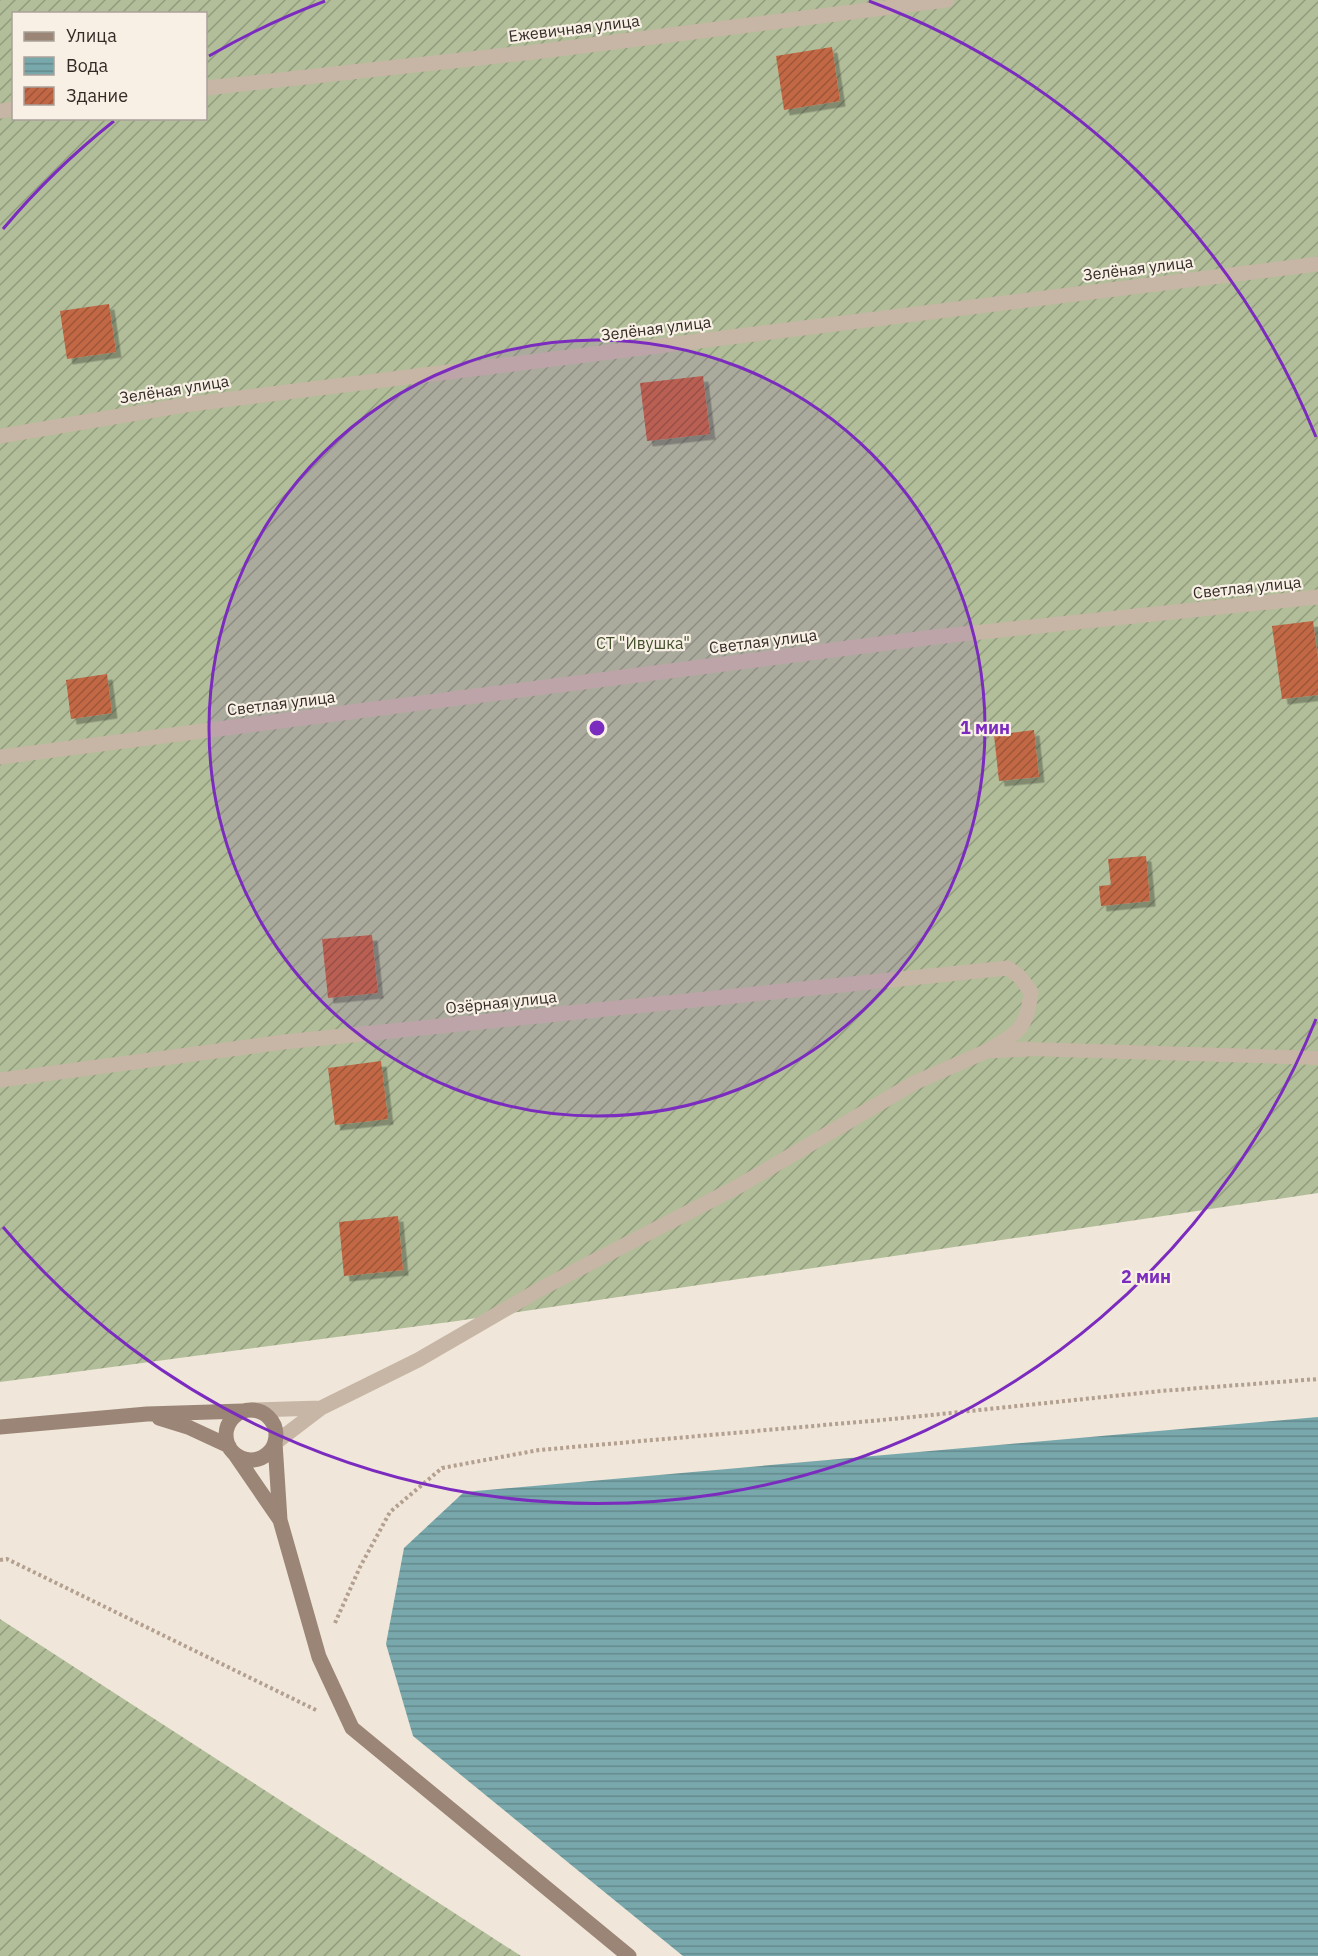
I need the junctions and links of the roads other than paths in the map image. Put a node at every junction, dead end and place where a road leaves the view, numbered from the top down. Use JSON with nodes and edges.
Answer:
{"nodes":[{"id":1,"x":947,"y":0,"type":"edge"},
{"id":2,"x":207,"y":88,"type":"edge"},
{"id":3,"x":1318,"y":264,"type":"edge"},
{"id":4,"x":0,"y":436,"type":"edge"},
{"id":5,"x":1318,"y":597,"type":"edge"},
{"id":6,"x":0,"y":757,"type":"edge"},
{"id":7,"x":1029,"y":1049,"type":"joint"},
{"id":8,"x":987,"y":1051,"type":"junction"},
{"id":9,"x":1318,"y":1058,"type":"edge"},
{"id":10,"x":0,"y":1080,"type":"edge"},
{"id":11,"x":321,"y":1408,"type":"junction"},
{"id":12,"x":247,"y":1411,"type":"junction"},
{"id":13,"x":147,"y":1414,"type":"junction"},
{"id":14,"x":0,"y":1427,"type":"edge"},
{"id":15,"x":275,"y":1443,"type":"junction"},
{"id":16,"x":231,"y":1449,"type":"junction"},
{"id":17,"x":280,"y":1520,"type":"junction"},
{"id":18,"x":629,"y":1956,"type":"edge"}],
"edges":[{"from":1,"to":2,"type":"street","name":"Ежевичная улица"},
{"from":3,"to":4,"type":"street","name":"Зелёная улица"},
{"from":5,"to":6,"type":"street","name":"Светлая улица"},
{"from":7,"to":8,"type":"street"},
{"from":7,"to":9,"type":"lane"},
{"from":8,"to":10,"type":"street","name":"Озёрная улица"},
{"from":8,"to":11,"type":"street"},
{"from":11,"to":12,"type":"street"},
{"from":11,"to":15,"type":"street"},
{"from":12,"to":13,"type":"street"},
{"from":12,"to":15,"type":"street"},
{"from":12,"to":16,"type":"street"},
{"from":13,"to":14,"type":"street"},
{"from":13,"to":16,"type":"street"},
{"from":15,"to":16,"type":"street"},
{"from":15,"to":17,"type":"street"},
{"from":16,"to":17,"type":"street"},
{"from":17,"to":18,"type":"street"}]}
